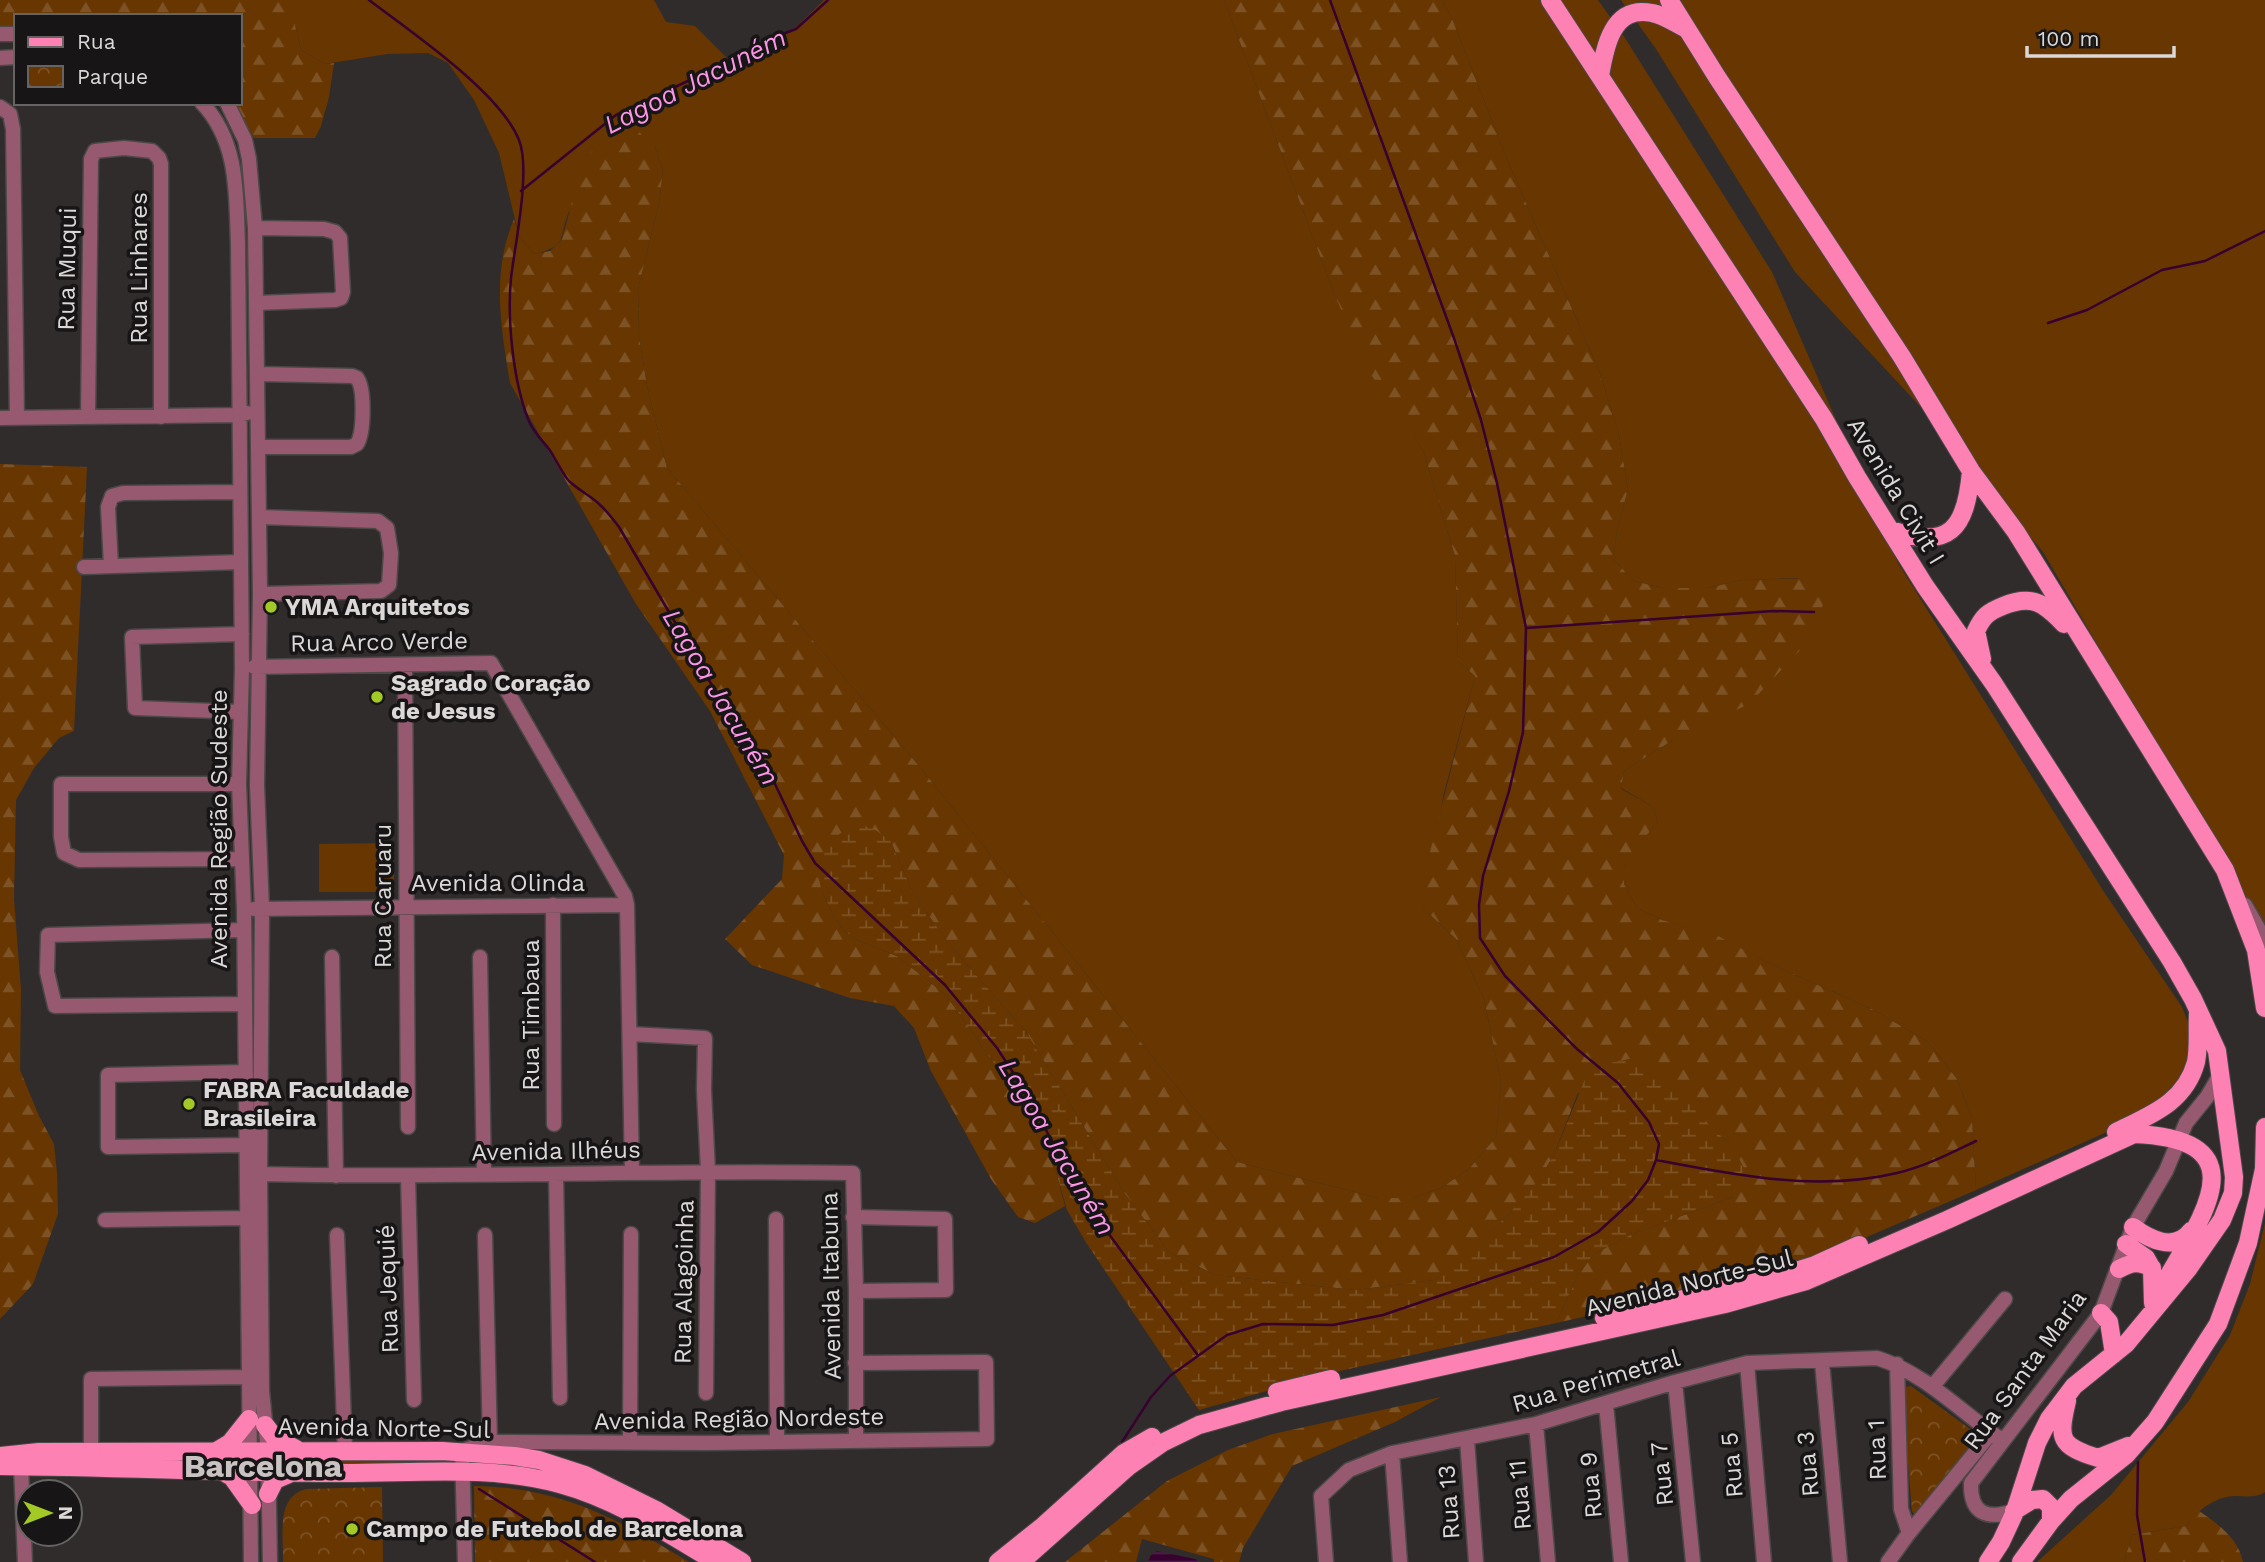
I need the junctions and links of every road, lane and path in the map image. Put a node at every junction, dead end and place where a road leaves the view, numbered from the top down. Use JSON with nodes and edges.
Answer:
{"nodes":[{"id":1,"x":1550,"y":0,"type":"edge"},
{"id":2,"x":1669,"y":0,"type":"edge"},
{"id":3,"x":1687,"y":29,"type":"junction"},
{"id":4,"x":1600,"y":76,"type":"junction"},
{"id":5,"x":203,"y":105,"type":"edge"},
{"id":6,"x":228,"y":105,"type":"edge"},
{"id":7,"x":0,"y":107,"type":"edge"},
{"id":8,"x":124,"y":148,"type":"joint"},
{"id":9,"x":254,"y":228,"type":"junction"},
{"id":10,"x":239,"y":289,"type":"junction"},
{"id":11,"x":256,"y":296,"type":"junction"},
{"id":12,"x":258,"y":374,"type":"junction"},
{"id":13,"x":258,"y":409,"type":"junction"},
{"id":14,"x":239,"y":415,"type":"junction"},
{"id":15,"x":88,"y":417,"type":"junction"},
{"id":16,"x":161,"y":417,"type":"junction"},
{"id":17,"x":0,"y":418,"type":"edge"},
{"id":18,"x":17,"y":418,"type":"junction"},
{"id":19,"x":259,"y":447,"type":"junction"},
{"id":20,"x":1971,"y":471,"type":"junction"},
{"id":21,"x":240,"y":492,"type":"junction"},
{"id":22,"x":259,"y":517,"type":"junction"},
{"id":23,"x":1891,"y":530,"type":"junction"},
{"id":24,"x":241,"y":562,"type":"junction"},
{"id":25,"x":111,"y":566,"type":"junction"},
{"id":26,"x":84,"y":567,"type":"dead end"},
{"id":27,"x":260,"y":594,"type":"junction"},
{"id":28,"x":242,"y":634,"type":"junction"},
{"id":29,"x":2088,"y":649,"type":"junction"},
{"id":30,"x":405,"y":665,"type":"junction"},
{"id":31,"x":261,"y":667,"type":"junction"},
{"id":32,"x":242,"y":668,"type":"junction"},
{"id":33,"x":1994,"y":684,"type":"junction"},
{"id":34,"x":241,"y":712,"type":"junction"},
{"id":35,"x":239,"y":784,"type":"junction"},
{"id":36,"x":242,"y":859,"type":"junction"},
{"id":37,"x":553,"y":905,"type":"junction"},
{"id":38,"x":627,"y":905,"type":"junction"},
{"id":39,"x":406,"y":907,"type":"junction"},
{"id":40,"x":244,"y":909,"type":"junction"},
{"id":41,"x":262,"y":909,"type":"junction"},
{"id":42,"x":243,"y":930,"type":"junction"},
{"id":43,"x":2260,"y":945,"type":"edge"},
{"id":44,"x":332,"y":957,"type":"dead end"},
{"id":45,"x":480,"y":957,"type":"dead end"},
{"id":46,"x":2265,"y":974,"type":"edge"},
{"id":47,"x":243,"y":1004,"type":"junction"},
{"id":48,"x":2265,"y":1008,"type":"edge"},
{"id":49,"x":2198,"y":1009,"type":"junction"},
{"id":50,"x":630,"y":1034,"type":"junction"},
{"id":51,"x":245,"y":1072,"type":"junction"},
{"id":52,"x":2220,"y":1075,"type":"junction"},
{"id":53,"x":554,"y":1124,"type":"dead end"},
{"id":54,"x":408,"y":1127,"type":"dead end"},
{"id":55,"x":2265,"y":1127,"type":"edge"},
{"id":56,"x":2177,"y":1141,"type":"junction"},
{"id":57,"x":246,"y":1145,"type":"junction"},
{"id":58,"x":2264,"y":1168,"type":"edge"},
{"id":59,"x":708,"y":1171,"type":"junction"},
{"id":60,"x":632,"y":1173,"type":"junction"},
{"id":61,"x":853,"y":1173,"type":"joint"},
{"id":62,"x":260,"y":1174,"type":"junction"},
{"id":63,"x":484,"y":1174,"type":"junction"},
{"id":64,"x":556,"y":1174,"type":"junction"},
{"id":65,"x":336,"y":1176,"type":"junction"},
{"id":66,"x":408,"y":1177,"type":"junction"},
{"id":67,"x":853,"y":1217,"type":"junction"},
{"id":68,"x":246,"y":1218,"type":"junction"},
{"id":69,"x":776,"y":1219,"type":"dead end"},
{"id":70,"x":105,"y":1220,"type":"dead end"},
{"id":71,"x":2199,"y":1220,"type":"junction"},
{"id":72,"x":631,"y":1234,"type":"dead end"},
{"id":73,"x":337,"y":1235,"type":"dead end"},
{"id":74,"x":485,"y":1235,"type":"dead end"},
{"id":75,"x":2129,"y":1235,"type":"junction"},
{"id":76,"x":2152,"y":1268,"type":"junction"},
{"id":77,"x":2119,"y":1269,"type":"junction"},
{"id":78,"x":856,"y":1291,"type":"junction"},
{"id":79,"x":2005,"y":1299,"type":"dead end"},
{"id":80,"x":2153,"y":1303,"type":"junction"},
{"id":81,"x":2101,"y":1313,"type":"junction"},
{"id":82,"x":2142,"y":1322,"type":"junction"},
{"id":83,"x":2114,"y":1354,"type":"junction"},
{"id":84,"x":1822,"y":1362,"type":"junction"},
{"id":85,"x":855,"y":1363,"type":"junction"},
{"id":86,"x":1747,"y":1363,"type":"junction"},
{"id":87,"x":1897,"y":1364,"type":"junction"},
{"id":88,"x":248,"y":1377,"type":"junction"},
{"id":89,"x":1675,"y":1382,"type":"junction"},
{"id":90,"x":1932,"y":1387,"type":"junction"},
{"id":91,"x":706,"y":1393,"type":"dead end"},
{"id":92,"x":2069,"y":1393,"type":"junction"},
{"id":93,"x":560,"y":1398,"type":"dead end"},
{"id":94,"x":414,"y":1400,"type":"dead end"},
{"id":95,"x":1606,"y":1404,"type":"junction"},
{"id":96,"x":257,"y":1422,"type":"junction"},
{"id":97,"x":1536,"y":1424,"type":"junction"},
{"id":98,"x":1991,"y":1433,"type":"junction"},
{"id":99,"x":1467,"y":1439,"type":"junction"},
{"id":100,"x":856,"y":1440,"type":"junction"},
{"id":101,"x":2003,"y":1441,"type":"junction"},
{"id":102,"x":490,"y":1442,"type":"junction"},
{"id":103,"x":631,"y":1442,"type":"junction"},
{"id":104,"x":777,"y":1442,"type":"junction"},
{"id":105,"x":2137,"y":1442,"type":"junction"},
{"id":106,"x":299,"y":1450,"type":"junction"},
{"id":107,"x":345,"y":1450,"type":"junction"},
{"id":108,"x":259,"y":1451,"type":"junction"},
{"id":109,"x":462,"y":1451,"type":"junction"},
{"id":110,"x":39,"y":1452,"type":"junction"},
{"id":111,"x":215,"y":1452,"type":"junction"},
{"id":112,"x":91,"y":1453,"type":"junction"},
{"id":113,"x":1392,"y":1453,"type":"junction"},
{"id":114,"x":0,"y":1456,"type":"edge"},
{"id":115,"x":0,"y":1466,"type":"edge"},
{"id":116,"x":21,"y":1466,"type":"junction"},
{"id":117,"x":220,"y":1470,"type":"junction"},
{"id":118,"x":260,"y":1472,"type":"junction"},
{"id":119,"x":464,"y":1472,"type":"junction"},
{"id":120,"x":297,"y":1473,"type":"junction"},
{"id":121,"x":268,"y":1494,"type":"junction"},
{"id":122,"x":252,"y":1505,"type":"junction"},
{"id":123,"x":2014,"y":1511,"type":"junction"},
{"id":124,"x":2051,"y":1521,"type":"junction"},
{"id":125,"x":1909,"y":1534,"type":"junction"},
{"id":126,"x":2024,"y":1559,"type":"edge"},
{"id":127,"x":24,"y":1562,"type":"edge"},
{"id":128,"x":251,"y":1562,"type":"edge"},
{"id":129,"x":270,"y":1562,"type":"edge"},
{"id":130,"x":465,"y":1562,"type":"edge"},
{"id":131,"x":716,"y":1562,"type":"edge"},
{"id":132,"x":742,"y":1562,"type":"edge"},
{"id":133,"x":998,"y":1562,"type":"edge"},
{"id":134,"x":1021,"y":1562,"type":"edge"},
{"id":135,"x":1326,"y":1562,"type":"edge"},
{"id":136,"x":1400,"y":1562,"type":"edge"},
{"id":137,"x":1476,"y":1562,"type":"edge"},
{"id":138,"x":1548,"y":1562,"type":"edge"},
{"id":139,"x":1621,"y":1562,"type":"edge"},
{"id":140,"x":1693,"y":1562,"type":"edge"},
{"id":141,"x":1764,"y":1562,"type":"edge"},
{"id":142,"x":1840,"y":1562,"type":"edge"},
{"id":143,"x":1888,"y":1562,"type":"edge"},
{"id":144,"x":1988,"y":1562,"type":"edge"}],
"edges":[{"from":1,"to":4,"type":"main road","name":"Avenida Civit I"},
{"from":2,"to":3,"type":"main road"},
{"from":3,"to":4,"type":"main road"},
{"from":3,"to":20,"type":"main road"},
{"from":4,"to":23,"type":"main road","name":"Avenida Civit I"},
{"from":5,"to":10,"type":"street","name":"Avenida Região Sudeste"},
{"from":6,"to":9,"type":"street","name":"Avenida Região Sudeste"},
{"from":7,"to":18,"type":"street"},
{"from":8,"to":15,"type":"street","name":"Rua Muqui"},
{"from":8,"to":16,"type":"street","name":"Rua Linhares"},
{"from":9,"to":11,"type":"street","name":"Avenida Região Sudeste"},
{"from":9,"to":11,"type":"street"},
{"from":10,"to":11,"type":"street"},
{"from":10,"to":14,"type":"street","name":"Avenida Região Sudeste"},
{"from":11,"to":12,"type":"street","name":"Avenida Região Sudeste"},
{"from":12,"to":13,"type":"street","name":"Avenida Região Sudeste"},
{"from":12,"to":19,"type":"street"},
{"from":13,"to":14,"type":"street"},
{"from":13,"to":19,"type":"street","name":"Avenida Região Sudeste"},
{"from":14,"to":16,"type":"street"},
{"from":14,"to":21,"type":"street","name":"Avenida Região Sudeste"},
{"from":15,"to":16,"type":"street"},
{"from":15,"to":18,"type":"street"},
{"from":17,"to":18,"type":"street"},
{"from":19,"to":22,"type":"street","name":"Avenida Região Sudeste"},
{"from":20,"to":23,"type":"main road"},
{"from":20,"to":29,"type":"main road"},
{"from":21,"to":24,"type":"street","name":"Avenida Região Sudeste"},
{"from":21,"to":25,"type":"street"},
{"from":22,"to":27,"type":"street","name":"Avenida Região Sudeste"},
{"from":22,"to":27,"type":"street"},
{"from":23,"to":33,"type":"main road","name":"Avenida Civit I"},
{"from":24,"to":25,"type":"street"},
{"from":24,"to":28,"type":"street","name":"Avenida Região Sudeste"},
{"from":25,"to":26,"type":"street"},
{"from":27,"to":31,"type":"street","name":"Avenida Região Sudeste"},
{"from":28,"to":32,"type":"street","name":"Avenida Região Sudeste"},
{"from":28,"to":34,"type":"street"},
{"from":29,"to":33,"type":"main road"},
{"from":29,"to":43,"type":"main road"},
{"from":30,"to":31,"type":"street","name":"Rua Arco Verde"},
{"from":30,"to":38,"type":"street","name":"Rua Arco Verde"},
{"from":30,"to":39,"type":"street","name":"Rua Caruaru"},
{"from":31,"to":32,"type":"street","name":"Rua Arco Verde"},
{"from":31,"to":41,"type":"street","name":"Avenida Região Sudeste"},
{"from":32,"to":34,"type":"street","name":"Avenida Região Sudeste"},
{"from":33,"to":49,"type":"main road","name":"Avenida Civit I"},
{"from":34,"to":35,"type":"street","name":"Avenida Região Sudeste"},
{"from":35,"to":36,"type":"street","name":"Avenida Região Sudeste"},
{"from":35,"to":36,"type":"street"},
{"from":36,"to":40,"type":"street","name":"Avenida Região Sudeste"},
{"from":37,"to":38,"type":"street","name":"Avenida Olinda"},
{"from":37,"to":39,"type":"street","name":"Avenida Olinda"},
{"from":37,"to":53,"type":"street","name":"Rua Timbaua"},
{"from":38,"to":50,"type":"street"},
{"from":39,"to":41,"type":"street","name":"Avenida Olinda"},
{"from":39,"to":54,"type":"street","name":"Rua Caruaru"},
{"from":40,"to":41,"type":"street","name":"Avenida Olinda"},
{"from":40,"to":42,"type":"street","name":"Avenida Região Sudeste"},
{"from":41,"to":62,"type":"street","name":"Avenida Região Sudeste"},
{"from":42,"to":47,"type":"street","name":"Avenida Região Sudeste"},
{"from":42,"to":47,"type":"street"},
{"from":43,"to":46,"type":"street"},
{"from":43,"to":48,"type":"main road"},
{"from":44,"to":65,"type":"street"},
{"from":45,"to":63,"type":"street"},
{"from":47,"to":51,"type":"street","name":"Avenida Região Sudeste"},
{"from":49,"to":52,"type":"main road","name":"Avenida Civit I"},
{"from":49,"to":133,"type":"main road","name":"Avenida Norte-Sul"},
{"from":50,"to":59,"type":"street","name":"Rua Alagoinha"},
{"from":50,"to":60,"type":"street"},
{"from":51,"to":57,"type":"street","name":"Avenida Região Sudeste"},
{"from":51,"to":57,"type":"street"},
{"from":52,"to":56,"type":"street","name":"Rua Santa Maria"},
{"from":52,"to":82,"type":"main road","name":"Avenida Civit I"},
{"from":55,"to":58,"type":"main road"},
{"from":56,"to":71,"type":"main road","name":"Avenida Norte-Sul"},
{"from":56,"to":75,"type":"street","name":"Rua Santa Maria"},
{"from":56,"to":134,"type":"main road","name":"Avenida Norte-Sul"},
{"from":57,"to":68,"type":"street","name":"Avenida Região Sudeste"},
{"from":58,"to":105,"type":"main road"},
{"from":59,"to":60,"type":"street","name":"Avenida Ilhéus"},
{"from":59,"to":61,"type":"street","name":"Avenida Ilhéus"},
{"from":59,"to":91,"type":"street","name":"Rua Alagoinha"},
{"from":60,"to":64,"type":"street","name":"Avenida Ilhéus"},
{"from":61,"to":67,"type":"street","name":"Avenida Itabuna"},
{"from":62,"to":65,"type":"street","name":"Avenida Ilhéus"},
{"from":62,"to":96,"type":"street","name":"Avenida Região Sudeste"},
{"from":63,"to":64,"type":"street","name":"Avenida Ilhéus"},
{"from":63,"to":66,"type":"street","name":"Avenida Ilhéus"},
{"from":64,"to":93,"type":"street"},
{"from":65,"to":66,"type":"street","name":"Avenida Ilhéus"},
{"from":66,"to":94,"type":"street","name":"Rua Jequié"},
{"from":67,"to":78,"type":"street","name":"Avenida Itabuna"},
{"from":67,"to":78,"type":"street"},
{"from":68,"to":70,"type":"street"},
{"from":68,"to":88,"type":"street","name":"Avenida Região Sudeste"},
{"from":69,"to":104,"type":"street"},
{"from":71,"to":75,"type":"main road"},
{"from":71,"to":80,"type":"main road","name":"Avenida Norte-Sul"},
{"from":72,"to":103,"type":"street"},
{"from":73,"to":107,"type":"street"},
{"from":74,"to":102,"type":"street"},
{"from":75,"to":76,"type":"main road"},
{"from":75,"to":77,"type":"street","name":"Rua Santa Maria"},
{"from":76,"to":77,"type":"main road"},
{"from":76,"to":80,"type":"main road"},
{"from":77,"to":81,"type":"street","name":"Rua Santa Maria"},
{"from":78,"to":85,"type":"street","name":"Avenida Itabuna"},
{"from":79,"to":90,"type":"street"},
{"from":80,"to":82,"type":"main road","name":"Avenida Norte-Sul"},
{"from":81,"to":83,"type":"main road"},
{"from":81,"to":101,"type":"street","name":"Rua Santa Maria"},
{"from":82,"to":83,"type":"main road"},
{"from":83,"to":92,"type":"main road"},
{"from":84,"to":86,"type":"street","name":"Rua Perimetral"},
{"from":84,"to":87,"type":"street","name":"Rua Perimetral"},
{"from":84,"to":142,"type":"street","name":"Rua 3"},
{"from":85,"to":100,"type":"street","name":"Avenida Itabuna"},
{"from":85,"to":100,"type":"street","name":"Avenida Região Nordeste"},
{"from":86,"to":89,"type":"street","name":"Rua Perimetral"},
{"from":86,"to":141,"type":"street","name":"Rua 5"},
{"from":87,"to":90,"type":"street"},
{"from":87,"to":125,"type":"street","name":"Rua 1"},
{"from":88,"to":96,"type":"street","name":"Avenida Região Sudeste"},
{"from":88,"to":112,"type":"street"},
{"from":89,"to":95,"type":"street","name":"Rua Perimetral"},
{"from":89,"to":140,"type":"street","name":"Rua 7"},
{"from":90,"to":98,"type":"street"},
{"from":92,"to":105,"type":"main road"},
{"from":92,"to":123,"type":"main road"},
{"from":95,"to":97,"type":"street","name":"Rua Perimetral"},
{"from":95,"to":139,"type":"street","name":"Rua 9"},
{"from":96,"to":106,"type":"main road"},
{"from":96,"to":108,"type":"street","name":"Avenida Região Sudeste"},
{"from":96,"to":111,"type":"main road"},
{"from":97,"to":99,"type":"street","name":"Rua Perimetral"},
{"from":97,"to":138,"type":"street","name":"Rua 11"},
{"from":98,"to":101,"type":"street"},
{"from":98,"to":125,"type":"street"},
{"from":99,"to":113,"type":"street","name":"Rua Perimetral"},
{"from":99,"to":137,"type":"street","name":"Rua 13"},
{"from":100,"to":104,"type":"street","name":"Avenida Região Nordeste"},
{"from":101,"to":123,"type":"street","name":"Rua Santa Maria"},
{"from":102,"to":103,"type":"street","name":"Avenida Região Nordeste"},
{"from":102,"to":109,"type":"street","name":"Avenida Região Nordeste"},
{"from":103,"to":104,"type":"street","name":"Avenida Região Nordeste"},
{"from":105,"to":124,"type":"main road"},
{"from":106,"to":107,"type":"main road","name":"Avenida Norte-Sul"},
{"from":106,"to":108,"type":"main road","name":"Avenida Norte-Sul"},
{"from":107,"to":109,"type":"main road","name":"Avenida Norte-Sul"},
{"from":108,"to":111,"type":"main road","name":"Avenida Norte-Sul"},
{"from":108,"to":118,"type":"street","name":"Avenida Região Sudeste"},
{"from":109,"to":119,"type":"street"},
{"from":109,"to":132,"type":"main road","name":"Avenida Norte-Sul"},
{"from":110,"to":112,"type":"main road","name":"Avenida Norte-Sul"},
{"from":110,"to":114,"type":"main road","name":"Avenida Norte-Sul"},
{"from":110,"to":116,"type":"street"},
{"from":111,"to":112,"type":"main road","name":"Avenida Norte-Sul"},
{"from":113,"to":135,"type":"street","name":"Rua Perimetral"},
{"from":113,"to":136,"type":"street"},
{"from":115,"to":116,"type":"main road","name":"Avenida Norte-Sul"},
{"from":116,"to":117,"type":"main road","name":"Avenida Norte-Sul"},
{"from":116,"to":127,"type":"street"},
{"from":117,"to":118,"type":"main road","name":"Avenida Norte-Sul"},
{"from":117,"to":122,"type":"main road"},
{"from":118,"to":120,"type":"main road","name":"Avenida Norte-Sul"},
{"from":118,"to":121,"type":"street","name":"Avenida Região Sudeste"},
{"from":118,"to":122,"type":"street","name":"Avenida Região Sudeste"},
{"from":119,"to":120,"type":"main road","name":"Avenida Norte-Sul"},
{"from":119,"to":130,"type":"street"},
{"from":119,"to":131,"type":"main road","name":"Avenida Norte-Sul"},
{"from":120,"to":121,"type":"main road"},
{"from":121,"to":129,"type":"street","name":"Avenida Região Sudeste"},
{"from":122,"to":128,"type":"street","name":"Avenida Região Sudeste"},
{"from":123,"to":124,"type":"main road"},
{"from":123,"to":144,"type":"main road"},
{"from":124,"to":126,"type":"main road"},
{"from":125,"to":143,"type":"street"}]}
